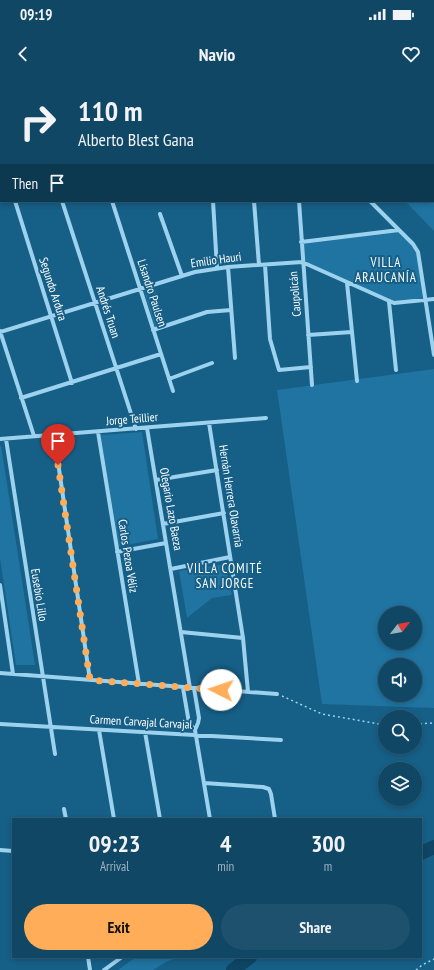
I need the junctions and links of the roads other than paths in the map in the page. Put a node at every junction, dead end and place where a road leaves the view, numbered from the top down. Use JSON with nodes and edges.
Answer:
{"nodes":[{"id":1,"x":15,"y":202,"type":"edge"},
{"id":2,"x":62,"y":202,"type":"edge"},
{"id":3,"x":112,"y":202,"type":"edge"},
{"id":4,"x":212,"y":202,"type":"edge"},
{"id":5,"x":254,"y":202,"type":"edge"},
{"id":6,"x":299,"y":202,"type":"edge"},
{"id":7,"x":371,"y":202,"type":"edge"},
{"id":8,"x":160,"y":214,"type":"dead end"},
{"id":9,"x":399,"y":230,"type":"junction"},
{"id":10,"x":301,"y":242,"type":"junction"},
{"id":11,"x":302,"y":262,"type":"junction"},
{"id":12,"x":259,"y":265,"type":"junction"},
{"id":13,"x":265,"y":265,"type":"junction"},
{"id":14,"x":228,"y":267,"type":"junction"},
{"id":15,"x":217,"y":268,"type":"junction"},
{"id":16,"x":182,"y":276,"type":"junction"},
{"id":17,"x":347,"y":283,"type":"junction"},
{"id":18,"x":140,"y":289,"type":"junction"},
{"id":19,"x":434,"y":299,"type":"edge"},
{"id":20,"x":426,"y":300,"type":"junction"},
{"id":21,"x":95,"y":302,"type":"junction"},
{"id":22,"x":389,"y":302,"type":"junction"},
{"id":23,"x":232,"y":310,"type":"junction"},
{"id":24,"x":51,"y":316,"type":"junction"},
{"id":25,"x":153,"y":330,"type":"junction"},
{"id":26,"x":0,"y":331,"type":"edge"},
{"id":27,"x":352,"y":332,"type":"junction"},
{"id":28,"x":308,"y":335,"type":"junction"},
{"id":29,"x":161,"y":354,"type":"junction"},
{"id":30,"x":434,"y":355,"type":"edge"},
{"id":31,"x":235,"y":358,"type":"dead end"},
{"id":32,"x":212,"y":363,"type":"dead end"},
{"id":33,"x":311,"y":367,"type":"junction"},
{"id":34,"x":116,"y":369,"type":"junction"},
{"id":35,"x":396,"y":370,"type":"dead end"},
{"id":36,"x":168,"y":379,"type":"junction"},
{"id":37,"x":357,"y":381,"type":"dead end"},
{"id":38,"x":72,"y":383,"type":"junction"},
{"id":39,"x":312,"y":385,"type":"dead end"},
{"id":40,"x":173,"y":390,"type":"dead end"},
{"id":41,"x":21,"y":398,"type":"junction"},
{"id":42,"x":266,"y":418,"type":"dead end"},
{"id":43,"x":209,"y":423,"type":"junction"},
{"id":44,"x":147,"y":428,"type":"junction"},
{"id":45,"x":136,"y":429,"type":"junction"},
{"id":46,"x":98,"y":432,"type":"junction"},
{"id":47,"x":54,"y":435,"type":"junction"},
{"id":48,"x":34,"y":436,"type":"junction"},
{"id":49,"x":6,"y":438,"type":"junction"},
{"id":50,"x":0,"y":439,"type":"edge"},
{"id":51,"x":217,"y":470,"type":"junction"},
{"id":52,"x":156,"y":480,"type":"junction"},
{"id":53,"x":224,"y":513,"type":"junction"},
{"id":54,"x":163,"y":524,"type":"junction"},
{"id":55,"x":166,"y":543,"type":"junction"},
{"id":56,"x":117,"y":552,"type":"junction"},
{"id":57,"x":230,"y":557,"type":"junction"},
{"id":58,"x":171,"y":568,"type":"junction"},
{"id":59,"x":0,"y":584,"type":"edge"},
{"id":60,"x":181,"y":632,"type":"junction"},
{"id":61,"x":243,"y":638,"type":"junction"},
{"id":62,"x":0,"y":673,"type":"edge"},
{"id":63,"x":13,"y":674,"type":"junction"},
{"id":64,"x":42,"y":676,"type":"junction"},
{"id":65,"x":90,"y":680,"type":"junction"},
{"id":66,"x":139,"y":684,"type":"junction"},
{"id":67,"x":183,"y":688,"type":"junction"},
{"id":68,"x":192,"y":688,"type":"junction"},
{"id":69,"x":248,"y":692,"type":"junction"},
{"id":70,"x":277,"y":694,"type":"road end"},
{"id":71,"x":0,"y":724,"type":"edge"},
{"id":72,"x":50,"y":727,"type":"junction"},
{"id":73,"x":99,"y":730,"type":"junction"},
{"id":74,"x":145,"y":732,"type":"junction"},
{"id":75,"x":195,"y":732,"type":"junction"},
{"id":76,"x":281,"y":740,"type":"dead end"},
{"id":77,"x":55,"y":754,"type":"dead end"},
{"id":78,"x":204,"y":783,"type":"junction"},
{"id":79,"x":64,"y":809,"type":"dead end"},
{"id":80,"x":66,"y":818,"type":"edge"},
{"id":81,"x":114,"y":818,"type":"edge"},
{"id":82,"x":160,"y":818,"type":"edge"},
{"id":83,"x":210,"y":818,"type":"edge"},
{"id":84,"x":275,"y":818,"type":"edge"},
{"id":85,"x":0,"y":850,"type":"edge"},
{"id":86,"x":12,"y":851,"type":"edge"},
{"id":87,"x":88,"y":958,"type":"edge"},
{"id":88,"x":121,"y":958,"type":"edge"},
{"id":89,"x":90,"y":970,"type":"edge"},
{"id":90,"x":104,"y":970,"type":"edge"}],
"edges":[{"from":1,"to":24,"type":"street","name":"Segundo Ardura"},
{"from":2,"to":21,"type":"street","name":"Andrés Truan"},
{"from":3,"to":18,"type":"street","name":"Lisandro Paulsen"},
{"from":4,"to":15,"type":"street"},
{"from":5,"to":12,"type":"street"},
{"from":6,"to":10,"type":"street","name":"Caupolicán"},
{"from":7,"to":9,"type":"street"},
{"from":8,"to":16,"type":"street"},
{"from":9,"to":10,"type":"street"},
{"from":9,"to":20,"type":"street"},
{"from":10,"to":11,"type":"street","name":"Caupolicán"},
{"from":11,"to":13,"type":"street","name":"Emilio Hauri"},
{"from":11,"to":17,"type":"street","name":"Emilio Hauri"},
{"from":11,"to":28,"type":"street","name":"Caupolicán"},
{"from":12,"to":13,"type":"street","name":"Emilio Hauri"},
{"from":12,"to":14,"type":"street","name":"Emilio Hauri"},
{"from":13,"to":33,"type":"street"},
{"from":14,"to":15,"type":"street","name":"Emilio Hauri"},
{"from":14,"to":23,"type":"street"},
{"from":15,"to":16,"type":"street","name":"Emilio Hauri"},
{"from":16,"to":18,"type":"street","name":"Emilio Hauri"},
{"from":17,"to":22,"type":"street","name":"Emilio Hauri"},
{"from":17,"to":27,"type":"street"},
{"from":18,"to":21,"type":"street","name":"Emilio Hauri"},
{"from":18,"to":25,"type":"street","name":"Lisandro Paulsen"},
{"from":19,"to":20,"type":"street","name":"Emilio Hauri"},
{"from":20,"to":22,"type":"street","name":"Emilio Hauri"},
{"from":20,"to":30,"type":"street"},
{"from":21,"to":24,"type":"street","name":"Emilio Hauri"},
{"from":21,"to":34,"type":"street","name":"Andrés Truan"},
{"from":22,"to":35,"type":"street"},
{"from":23,"to":25,"type":"street"},
{"from":23,"to":31,"type":"street"},
{"from":24,"to":26,"type":"street","name":"Emilio Hauri"},
{"from":24,"to":38,"type":"street","name":"Segundo Ardura"},
{"from":25,"to":29,"type":"street","name":"Lisandro Paulsen"},
{"from":26,"to":41,"type":"street"},
{"from":27,"to":28,"type":"street"},
{"from":27,"to":37,"type":"street"},
{"from":28,"to":33,"type":"street","name":"Caupolicán"},
{"from":29,"to":34,"type":"street"},
{"from":29,"to":36,"type":"street","name":"Lisandro Paulsen"},
{"from":32,"to":36,"type":"street"},
{"from":33,"to":39,"type":"street","name":"Caupolicán"},
{"from":34,"to":38,"type":"street"},
{"from":34,"to":45,"type":"street","name":"Andrés Truan"},
{"from":36,"to":40,"type":"street","name":"Lisandro Paulsen"},
{"from":38,"to":41,"type":"street"},
{"from":41,"to":48,"type":"street"},
{"from":42,"to":43,"type":"street","name":"Jorge Teillier"},
{"from":43,"to":44,"type":"street","name":"Jorge Teillier"},
{"from":43,"to":51,"type":"street","name":"Hernán Herrera Olavarria"},
{"from":44,"to":45,"type":"street","name":"Jorge Teillier"},
{"from":44,"to":52,"type":"street","name":"Olegario Lazo Baeza"},
{"from":45,"to":46,"type":"street","name":"Jorge Teillier"},
{"from":46,"to":47,"type":"street","name":"Jorge Teillier"},
{"from":46,"to":56,"type":"street","name":"Carlos Pezoa Véliz"},
{"from":47,"to":48,"type":"street","name":"Jorge Teillier"},
{"from":47,"to":65,"type":"street"},
{"from":48,"to":49,"type":"street","name":"Jorge Teillier"},
{"from":49,"to":50,"type":"street","name":"Jorge Teillier"},
{"from":49,"to":64,"type":"street","name":"Eusebio Lillo"},
{"from":51,"to":52,"type":"street"},
{"from":51,"to":53,"type":"street","name":"Hernán Herrera Olavarria"},
{"from":52,"to":54,"type":"street","name":"Olegario Lazo Baeza"},
{"from":53,"to":54,"type":"street"},
{"from":53,"to":57,"type":"street","name":"Hernán Herrera Olavarria"},
{"from":54,"to":55,"type":"street","name":"Olegario Lazo Baeza"},
{"from":55,"to":56,"type":"street"},
{"from":55,"to":58,"type":"street","name":"Olegario Lazo Baeza"},
{"from":56,"to":66,"type":"street","name":"Carlos Pezoa Véliz"},
{"from":57,"to":58,"type":"street"},
{"from":57,"to":61,"type":"street","name":"Hernán Herrera Olavarria"},
{"from":58,"to":60,"type":"street","name":"Olegario Lazo Baeza"},
{"from":59,"to":63,"type":"street"},
{"from":60,"to":61,"type":"street"},
{"from":60,"to":68,"type":"street","name":"Olegario Lazo Baeza"},
{"from":61,"to":69,"type":"street","name":"Hernán Herrera Olavarria"},
{"from":62,"to":63,"type":"street"},
{"from":63,"to":64,"type":"street"},
{"from":64,"to":65,"type":"street"},
{"from":64,"to":72,"type":"street","name":"Eusebio Lillo"},
{"from":65,"to":66,"type":"street"},
{"from":66,"to":67,"type":"street"},
{"from":67,"to":68,"type":"street"},
{"from":67,"to":75,"type":"street"},
{"from":68,"to":69,"type":"street"},
{"from":68,"to":75,"type":"street","name":"Olegario Lazo Baeza"},
{"from":69,"to":70,"type":"street"},
{"from":71,"to":72,"type":"street","name":"Carmen Carvajal Carvajal"},
{"from":72,"to":73,"type":"street","name":"Carmen Carvajal Carvajal"},
{"from":72,"to":77,"type":"street","name":"Eusebio Lillo"},
{"from":73,"to":74,"type":"street","name":"Carmen Carvajal Carvajal"},
{"from":73,"to":81,"type":"street"},
{"from":74,"to":75,"type":"street","name":"Carmen Carvajal Carvajal"},
{"from":74,"to":82,"type":"street"},
{"from":75,"to":76,"type":"street","name":"Carmen Carvajal Carvajal"},
{"from":75,"to":78,"type":"street"},
{"from":78,"to":83,"type":"street"},
{"from":78,"to":84,"type":"street"},
{"from":79,"to":80,"type":"street"},
{"from":85,"to":86,"type":"street"},
{"from":87,"to":89,"type":"street"},
{"from":88,"to":90,"type":"street"}]}
